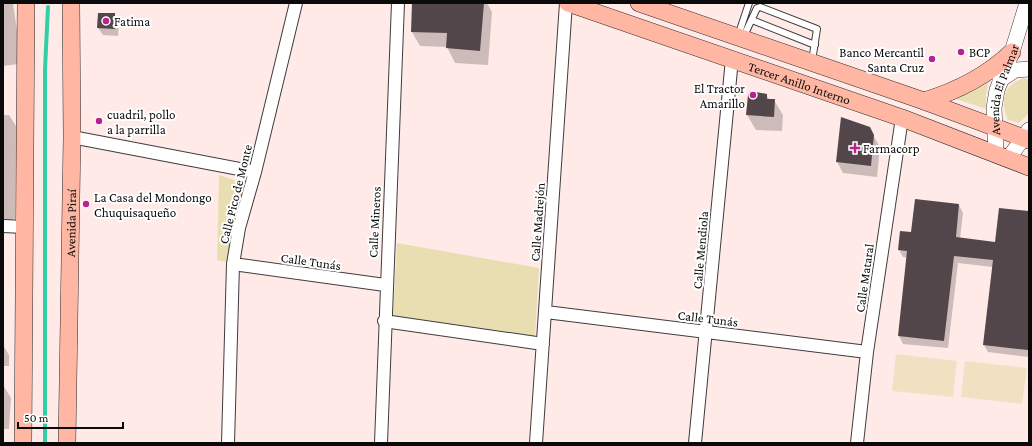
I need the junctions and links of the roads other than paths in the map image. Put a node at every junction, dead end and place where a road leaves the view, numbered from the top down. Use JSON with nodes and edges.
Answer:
{"nodes":[{"id":1,"x":26,"y":3,"type":"edge"},
{"id":2,"x":71,"y":3,"type":"edge"},
{"id":3,"x":296,"y":3,"type":"edge"},
{"id":4,"x":398,"y":3,"type":"edge"},
{"id":5,"x":567,"y":3,"type":"edge"},
{"id":6,"x":639,"y":3,"type":"edge"},
{"id":7,"x":749,"y":3,"type":"edge"},
{"id":8,"x":1027,"y":3,"type":"edge"},
{"id":9,"x":752,"y":20,"type":"junction"},
{"id":10,"x":1020,"y":24,"type":"junction"},
{"id":11,"x":740,"y":38,"type":"junction"},
{"id":12,"x":1029,"y":38,"type":"edge"},
{"id":13,"x":815,"y":45,"type":"junction"},
{"id":14,"x":1012,"y":52,"type":"junction"},
{"id":15,"x":732,"y":59,"type":"junction"},
{"id":16,"x":812,"y":63,"type":"junction"},
{"id":17,"x":1029,"y":69,"type":"edge"},
{"id":18,"x":1000,"y":80,"type":"junction"},
{"id":19,"x":924,"y":100,"type":"junction"},
{"id":20,"x":902,"y":118,"type":"junction"},
{"id":21,"x":995,"y":127,"type":"junction"},
{"id":22,"x":1027,"y":136,"type":"edge"},
{"id":23,"x":72,"y":137,"type":"junction"},
{"id":24,"x":1002,"y":156,"type":"junction"},
{"id":25,"x":1029,"y":167,"type":"edge"},
{"id":26,"x":255,"y":172,"type":"junction"},
{"id":27,"x":3,"y":226,"type":"edge"},
{"id":28,"x":25,"y":227,"type":"junction"},
{"id":29,"x":233,"y":264,"type":"junction"},
{"id":30,"x":386,"y":285,"type":"junction"},
{"id":31,"x":546,"y":312,"type":"junction"},
{"id":32,"x":384,"y":321,"type":"junction"},
{"id":33,"x":707,"y":332,"type":"junction"},
{"id":34,"x":543,"y":344,"type":"junction"},
{"id":35,"x":867,"y":352,"type":"junction"},
{"id":36,"x":23,"y":443,"type":"edge"},
{"id":37,"x":66,"y":443,"type":"edge"},
{"id":38,"x":228,"y":443,"type":"edge"},
{"id":39,"x":380,"y":443,"type":"edge"},
{"id":40,"x":536,"y":443,"type":"edge"},
{"id":41,"x":695,"y":443,"type":"edge"},
{"id":42,"x":857,"y":443,"type":"edge"}],
"edges":[{"from":1,"to":28,"type":"main road"},
{"from":2,"to":23,"type":"main road","name":"Avenida Piraí"},
{"from":3,"to":26,"type":"street","name":"Calle Pico de Monte"},
{"from":4,"to":30,"type":"street","name":"Calle Mineros"},
{"from":5,"to":15,"type":"main road","name":"Tercer Anillo Interno"},
{"from":5,"to":31,"type":"street","name":"Calle Madrejón"},
{"from":6,"to":11,"type":"main road","name":"Tercer Anillo Interno"},
{"from":7,"to":11,"type":"lane"},
{"from":8,"to":10,"type":"street","name":"Avenida El Palmar"},
{"from":9,"to":11,"type":"lane"},
{"from":9,"to":13,"type":"lane"},
{"from":9,"to":13,"type":"lane"},
{"from":10,"to":12,"type":"street"},
{"from":10,"to":14,"type":"street","name":"Avenida El Palmar"},
{"from":11,"to":16,"type":"main road","name":"Tercer Anillo Interno"},
{"from":13,"to":16,"type":"lane"},
{"from":14,"to":18,"type":"street","name":"Avenida El Palmar"},
{"from":14,"to":19,"type":"main road"},
{"from":15,"to":20,"type":"main road","name":"Tercer Anillo Interno"},
{"from":15,"to":33,"type":"street","name":"Calle Mendiola"},
{"from":16,"to":19,"type":"main road","name":"Tercer Anillo Interno"},
{"from":17,"to":18,"type":"street"},
{"from":18,"to":21,"type":"street","name":"Avenida El Palmar"},
{"from":19,"to":21,"type":"main road","name":"Tercer Anillo Interno"},
{"from":20,"to":24,"type":"main road","name":"Tercer Anillo Interno"},
{"from":20,"to":35,"type":"street","name":"Calle Mataral"},
{"from":21,"to":22,"type":"main road","name":"Tercer Anillo Interno"},
{"from":21,"to":24,"type":"street","name":"Avenida El Palmar"},
{"from":22,"to":24,"type":"street","name":"Avenida El Palmar"},
{"from":23,"to":26,"type":"street"},
{"from":23,"to":37,"type":"main road","name":"Avenida Piraí"},
{"from":24,"to":25,"type":"main road","name":"Tercer Anillo Interno"},
{"from":26,"to":29,"type":"street","name":"Calle Pico de Monte"},
{"from":27,"to":28,"type":"street"},
{"from":28,"to":36,"type":"main road"},
{"from":29,"to":30,"type":"street","name":"Calle Tunás"},
{"from":29,"to":38,"type":"street","name":"Calle Pico de Monte"},
{"from":30,"to":32,"type":"street","name":"Calle Mineros"},
{"from":31,"to":33,"type":"street","name":"Calle Tunás"},
{"from":31,"to":34,"type":"street","name":"Calle Madrejón"},
{"from":32,"to":34,"type":"street"},
{"from":32,"to":39,"type":"street","name":"Calle Mineros"},
{"from":33,"to":35,"type":"street","name":"Calle Tunás"},
{"from":33,"to":41,"type":"street","name":"Calle Mendiola"},
{"from":34,"to":40,"type":"street","name":"Calle Madrejón"},
{"from":35,"to":42,"type":"street","name":"Calle Mataral"}]}
